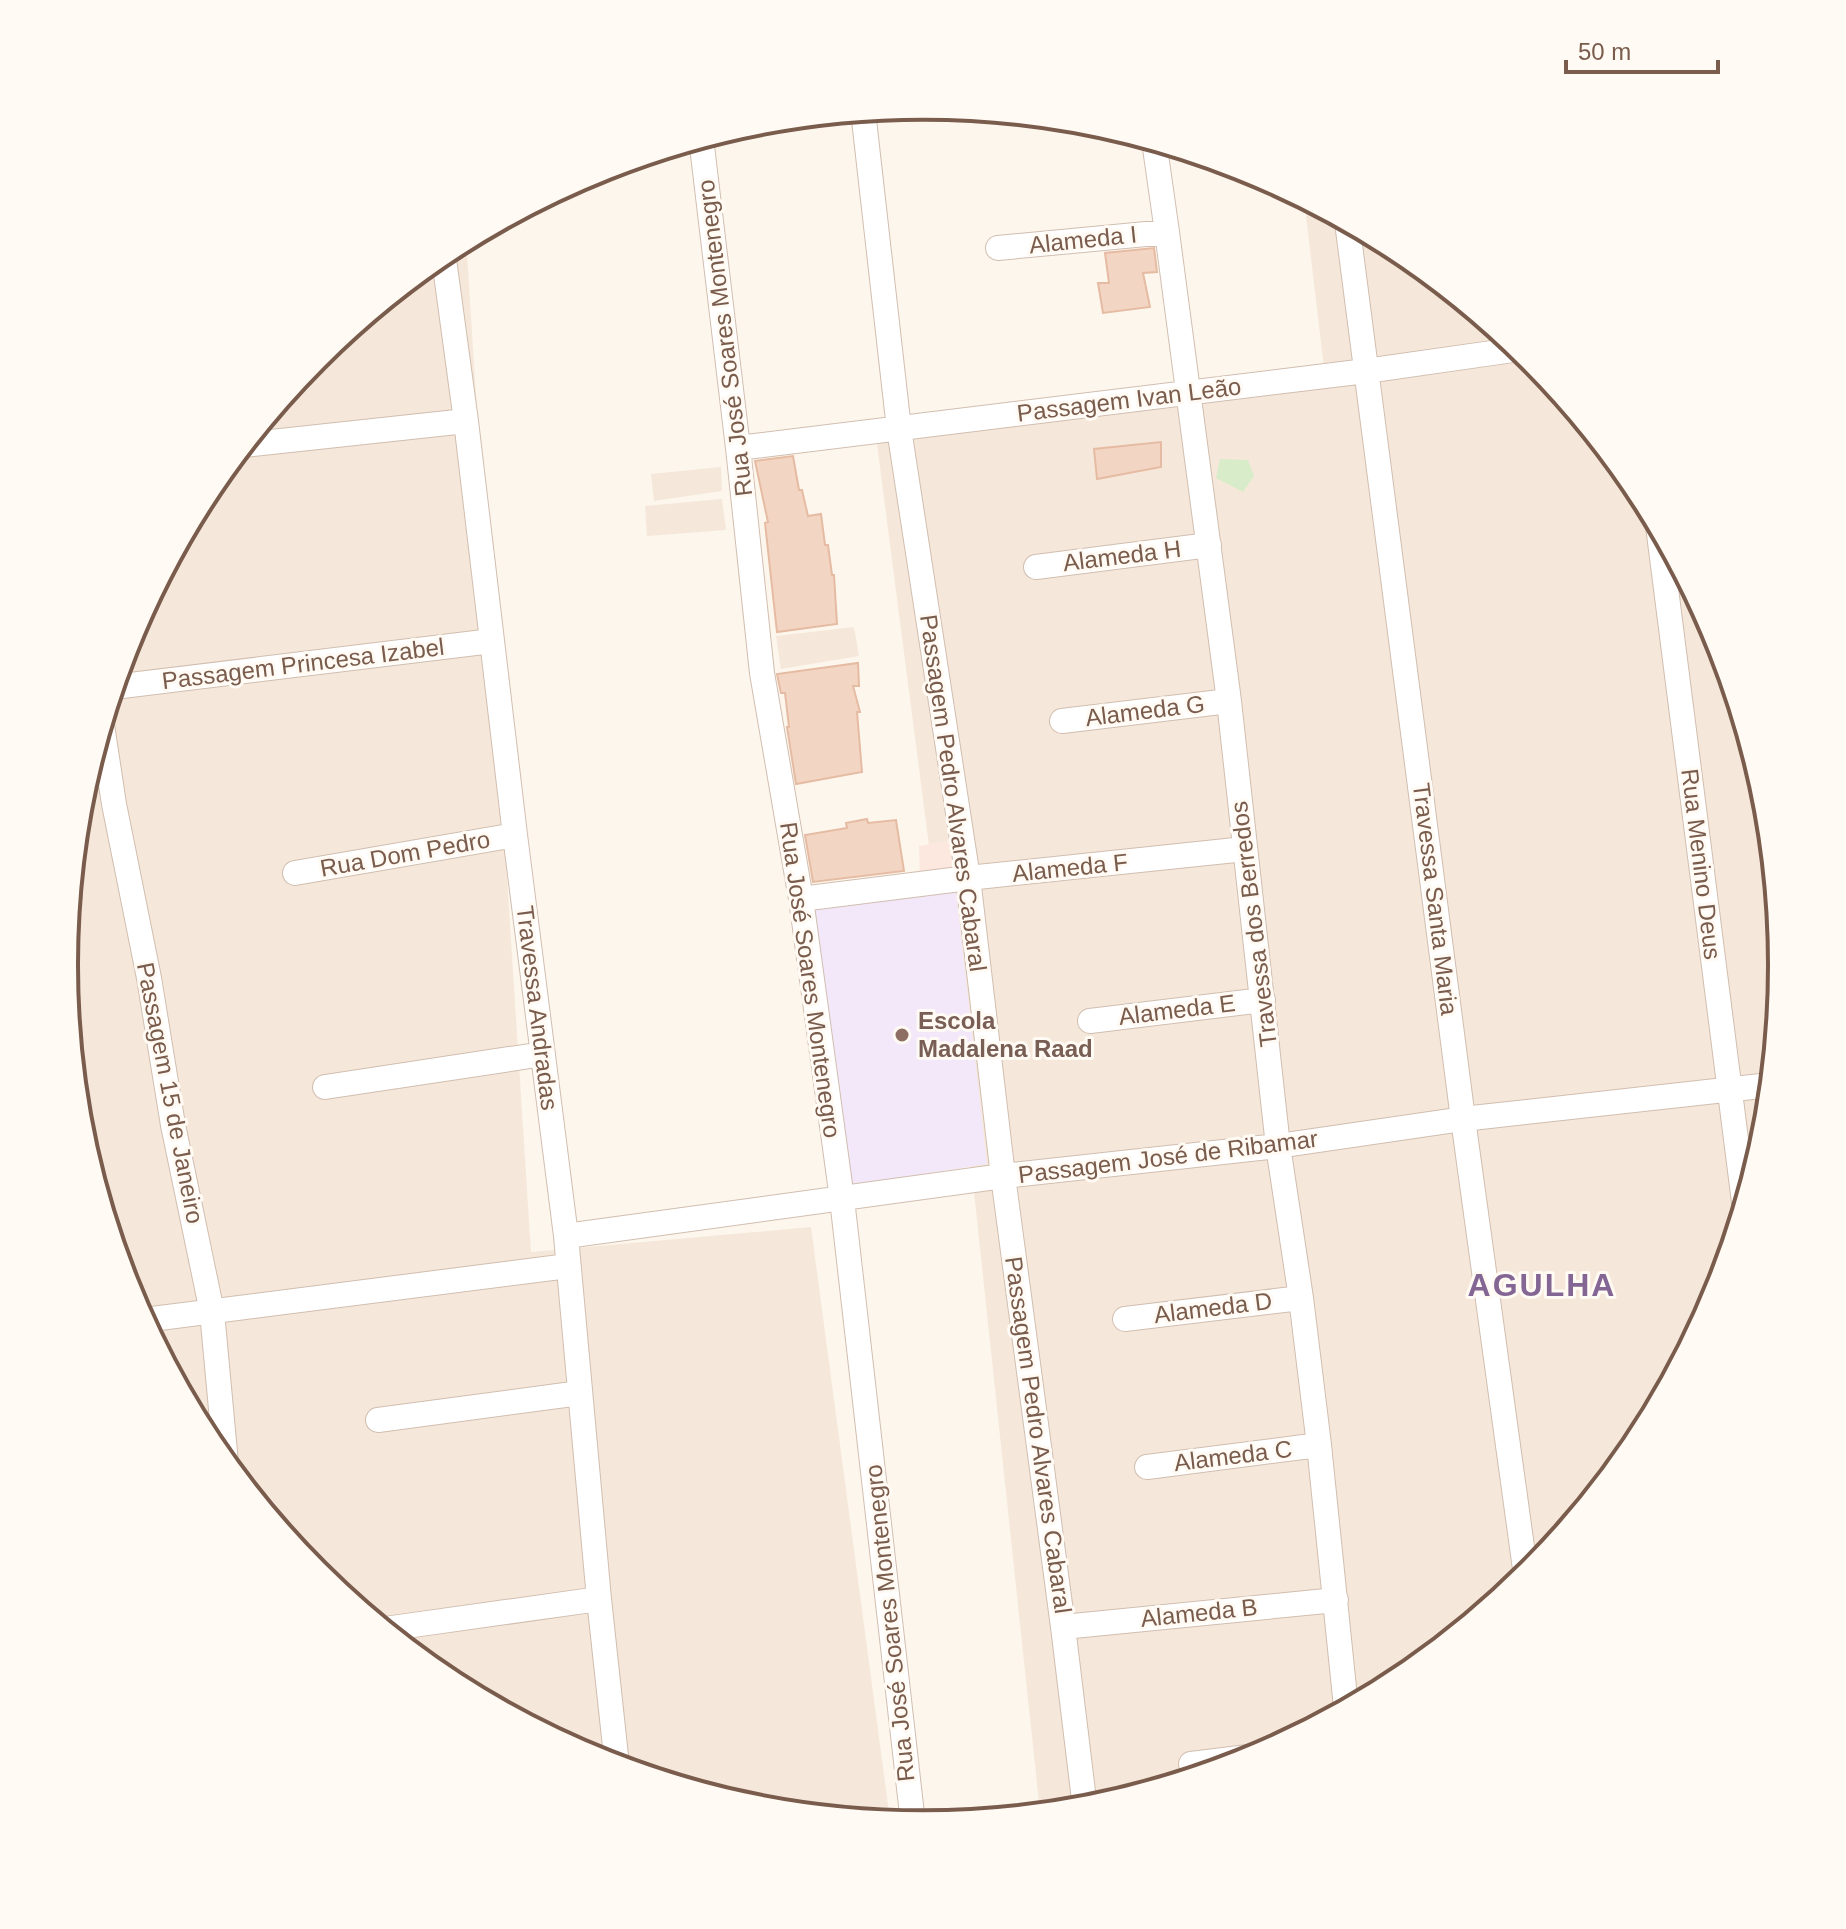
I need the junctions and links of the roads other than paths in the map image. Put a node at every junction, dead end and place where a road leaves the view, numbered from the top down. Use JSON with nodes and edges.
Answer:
{"nodes":[{"id":1,"x":864,"y":121,"type":"edge"},
{"id":2,"x":702,"y":149,"type":"edge"},
{"id":3,"x":1156,"y":152,"type":"edge"},
{"id":4,"x":1167,"y":232,"type":"junction"},
{"id":5,"x":1349,"y":235,"type":"edge"},
{"id":6,"x":998,"y":248,"type":"dead end"},
{"id":7,"x":445,"y":268,"type":"edge"},
{"id":8,"x":1504,"y":351,"type":"edge"},
{"id":9,"x":1366,"y":371,"type":"junction"},
{"id":10,"x":1187,"y":393,"type":"junction"},
{"id":11,"x":466,"y":421,"type":"junction"},
{"id":12,"x":899,"y":429,"type":"junction"},
{"id":13,"x":258,"y":443,"type":"edge"},
{"id":14,"x":738,"y":448,"type":"junction"},
{"id":15,"x":1209,"y":545,"type":"junction"},
{"id":16,"x":1662,"y":555,"type":"edge"},
{"id":17,"x":1036,"y":567,"type":"dead end"},
{"id":18,"x":492,"y":641,"type":"junction"},
{"id":19,"x":126,"y":686,"type":"edge"},
{"id":20,"x":1229,"y":701,"type":"junction"},
{"id":21,"x":1062,"y":721,"type":"dead end"},
{"id":22,"x":106,"y":751,"type":"edge"},
{"id":23,"x":515,"y":835,"type":"junction"},
{"id":24,"x":1245,"y":849,"type":"junction"},
{"id":25,"x":295,"y":873,"type":"dead end"},
{"id":26,"x":968,"y":878,"type":"junction"},
{"id":27,"x":801,"y":899,"type":"junction"},
{"id":28,"x":1263,"y":1000,"type":"junction"},
{"id":29,"x":1090,"y":1021,"type":"dead end"},
{"id":30,"x":543,"y":1054,"type":"junction"},
{"id":31,"x":1759,"y":1086,"type":"edge"},
{"id":32,"x":325,"y":1087,"type":"dead end"},
{"id":33,"x":1730,"y":1089,"type":"junction"},
{"id":34,"x":1463,"y":1119,"type":"junction"},
{"id":35,"x":1278,"y":1146,"type":"junction"},
{"id":36,"x":1003,"y":1176,"type":"junction"},
{"id":37,"x":1741,"y":1176,"type":"edge"},
{"id":38,"x":842,"y":1199,"type":"junction"},
{"id":39,"x":566,"y":1236,"type":"junction"},
{"id":40,"x":568,"y":1266,"type":"junction"},
{"id":41,"x":1301,"y":1298,"type":"junction"},
{"id":42,"x":212,"y":1312,"type":"junction"},
{"id":43,"x":156,"y":1319,"type":"edge"},
{"id":44,"x":1125,"y":1319,"type":"dead end"},
{"id":45,"x":580,"y":1393,"type":"junction"},
{"id":46,"x":378,"y":1420,"type":"dead end"},
{"id":47,"x":224,"y":1439,"type":"edge"},
{"id":48,"x":1319,"y":1445,"type":"junction"},
{"id":49,"x":1147,"y":1467,"type":"dead end"},
{"id":50,"x":1524,"y":1559,"type":"edge"},
{"id":51,"x":599,"y":1599,"type":"junction"},
{"id":52,"x":1336,"y":1600,"type":"junction"},
{"id":53,"x":399,"y":1627,"type":"edge"},
{"id":54,"x":1063,"y":1627,"type":"junction"},
{"id":55,"x":1345,"y":1696,"type":"edge"},
{"id":56,"x":615,"y":1751,"type":"edge"},
{"id":57,"x":1201,"y":1763,"type":"edge"},
{"id":58,"x":1191,"y":1764,"type":"dead end"},
{"id":59,"x":1083,"y":1794,"type":"edge"},
{"id":60,"x":911,"y":1810,"type":"edge"}],
"edges":[{"from":1,"to":12,"type":"street","name":"Passagem Pedro Alvares Cabaral"},
{"from":2,"to":14,"type":"street","name":"Rua José Soares Montenegro"},
{"from":3,"to":4,"type":"street","name":"Travessa dos Berredos"},
{"from":4,"to":6,"type":"street","name":"Alameda I"},
{"from":4,"to":10,"type":"street","name":"Travessa dos Berredos"},
{"from":5,"to":9,"type":"street","name":"Travessa Santa Maria"},
{"from":7,"to":11,"type":"street","name":"Travessa Andradas"},
{"from":8,"to":9,"type":"street","name":"Passagem Ivan Leão"},
{"from":9,"to":10,"type":"street","name":"Passagem Ivan Leão"},
{"from":9,"to":34,"type":"street","name":"Travessa Santa Maria"},
{"from":10,"to":12,"type":"street","name":"Passagem Ivan Leão"},
{"from":10,"to":15,"type":"street","name":"Travessa dos Berredos"},
{"from":11,"to":13,"type":"street"},
{"from":11,"to":18,"type":"street","name":"Travessa Andradas"},
{"from":12,"to":14,"type":"street","name":"Passagem Ivan Leão"},
{"from":12,"to":26,"type":"street","name":"Passagem Pedro Alvares Cabaral"},
{"from":14,"to":27,"type":"street","name":"Rua José Soares Montenegro"},
{"from":15,"to":17,"type":"street","name":"Alameda H"},
{"from":15,"to":20,"type":"street","name":"Travessa dos Berredos"},
{"from":16,"to":33,"type":"street","name":"Rua Menino Deus"},
{"from":18,"to":19,"type":"street","name":"Passagem Princesa Izabel"},
{"from":18,"to":23,"type":"street","name":"Travessa Andradas"},
{"from":20,"to":21,"type":"street","name":"Alameda G"},
{"from":20,"to":24,"type":"street","name":"Travessa dos Berredos"},
{"from":22,"to":42,"type":"street","name":"Passagem 15 de Janeiro"},
{"from":23,"to":25,"type":"street","name":"Rua Dom Pedro"},
{"from":23,"to":30,"type":"street","name":"Travessa Andradas"},
{"from":24,"to":26,"type":"street","name":"Alameda F"},
{"from":24,"to":28,"type":"street","name":"Travessa dos Berredos"},
{"from":26,"to":27,"type":"street","name":"Alameda F"},
{"from":26,"to":36,"type":"street","name":"Passagem Pedro Alvares Cabaral"},
{"from":27,"to":38,"type":"street","name":"Rua José Soares Montenegro"},
{"from":28,"to":29,"type":"street","name":"Alameda E"},
{"from":28,"to":35,"type":"street","name":"Travessa dos Berredos"},
{"from":30,"to":32,"type":"street"},
{"from":30,"to":39,"type":"street","name":"Travessa Andradas"},
{"from":31,"to":33,"type":"street","name":"Passagem José de Ribamar"},
{"from":33,"to":34,"type":"street","name":"Passagem José de Ribamar"},
{"from":33,"to":37,"type":"street","name":"Rua Menino Deus"},
{"from":34,"to":35,"type":"street","name":"Passagem José de Ribamar"},
{"from":34,"to":50,"type":"street","name":"Travessa Santa Maria"},
{"from":35,"to":36,"type":"street","name":"Passagem José de Ribamar"},
{"from":35,"to":41,"type":"street","name":"Travessa dos Berredos"},
{"from":36,"to":38,"type":"street","name":"Passagem José de Ribamar"},
{"from":36,"to":54,"type":"street","name":"Passagem Pedro Alvares Cabaral"},
{"from":38,"to":39,"type":"street","name":"Passagem José de Ribamar"},
{"from":38,"to":60,"type":"street","name":"Rua José Soares Montenegro"},
{"from":39,"to":40,"type":"street","name":"Travessa Andradas"},
{"from":40,"to":42,"type":"street"},
{"from":40,"to":45,"type":"street","name":"Travessa Andradas"},
{"from":41,"to":44,"type":"street","name":"Alameda D"},
{"from":41,"to":48,"type":"street","name":"Travessa dos Berredos"},
{"from":42,"to":43,"type":"street"},
{"from":42,"to":47,"type":"street","name":"Passagem 15 de Janeiro"},
{"from":45,"to":46,"type":"street"},
{"from":45,"to":51,"type":"street","name":"Travessa Andradas"},
{"from":48,"to":49,"type":"street","name":"Alameda C"},
{"from":48,"to":52,"type":"street","name":"Travessa dos Berredos"},
{"from":51,"to":53,"type":"street"},
{"from":51,"to":56,"type":"street","name":"Travessa Andradas"},
{"from":52,"to":54,"type":"street","name":"Alameda B"},
{"from":52,"to":55,"type":"street","name":"Travessa dos Berredos"},
{"from":54,"to":59,"type":"street","name":"Passagem Pedro Alvares Cabaral"},
{"from":57,"to":58,"type":"street"}]}
